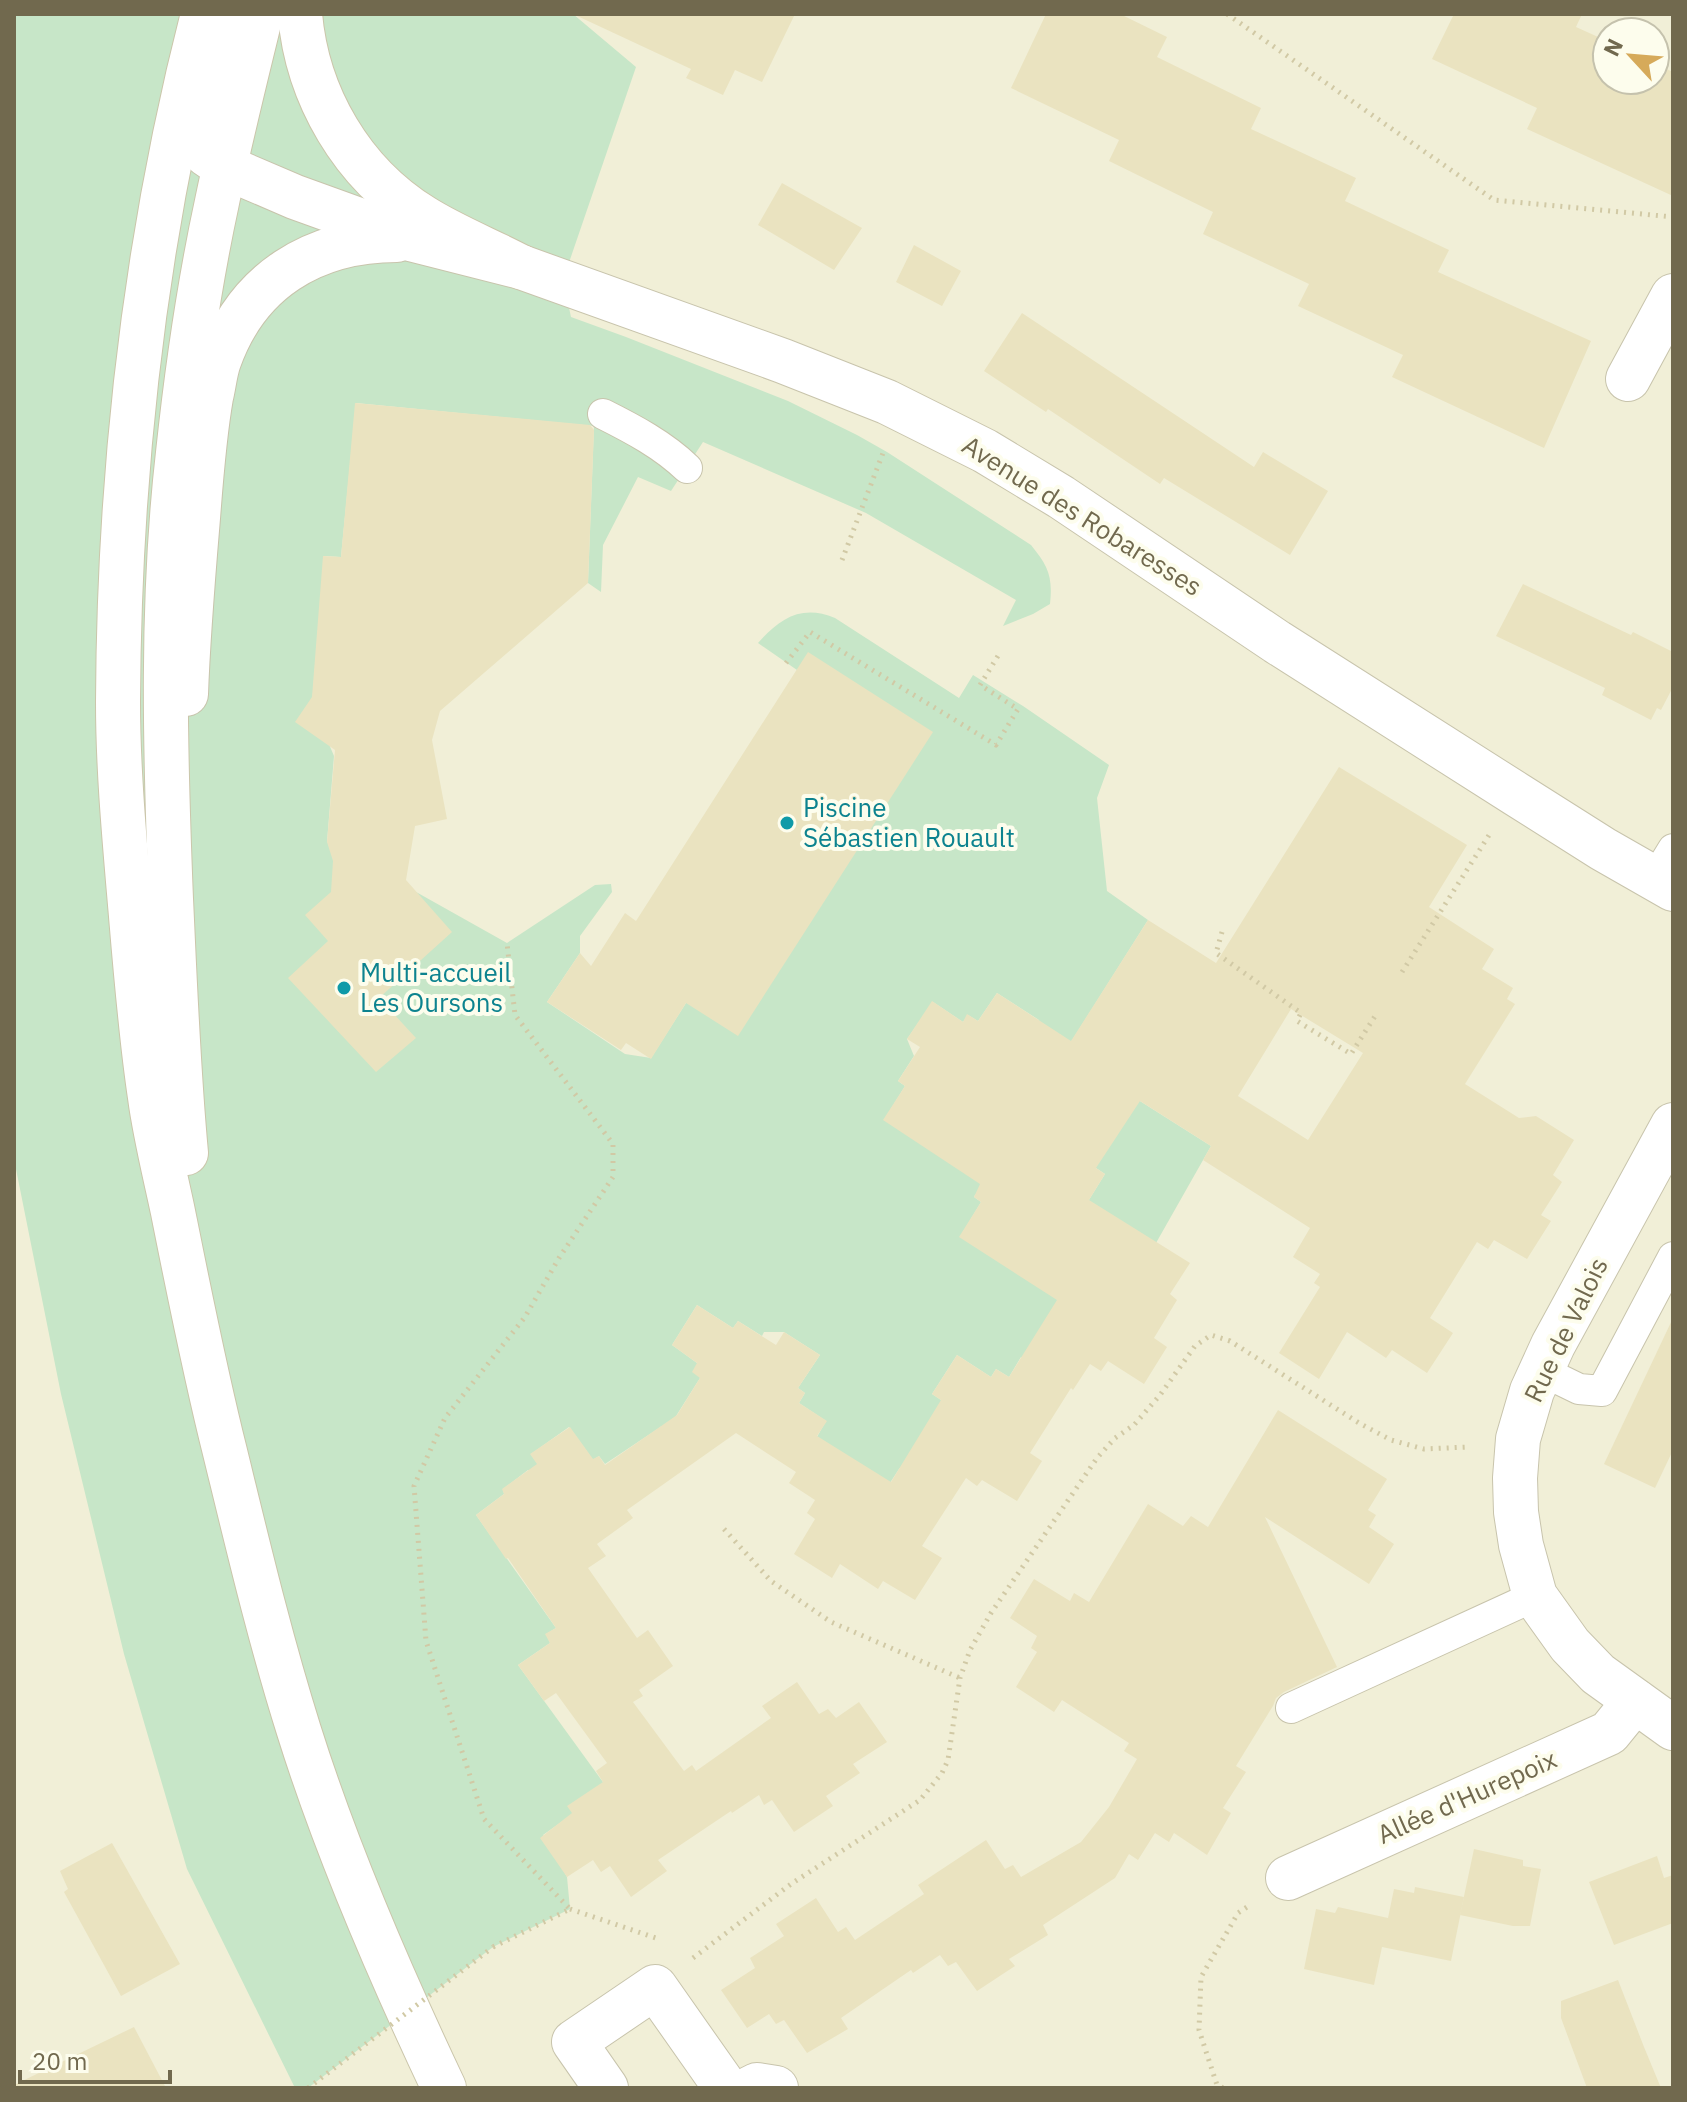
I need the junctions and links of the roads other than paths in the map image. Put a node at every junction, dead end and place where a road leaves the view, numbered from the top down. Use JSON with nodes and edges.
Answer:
{"nodes":[{"id":1,"x":203,"y":14,"type":"edge"},
{"id":2,"x":227,"y":14,"type":"edge"},
{"id":3,"x":261,"y":14,"type":"edge"},
{"id":4,"x":300,"y":14,"type":"edge"},
{"id":5,"x":225,"y":167,"type":"junction"},
{"id":6,"x":414,"y":240,"type":"junction"},
{"id":7,"x":521,"y":267,"type":"junction"},
{"id":8,"x":1673,"y":296,"type":"edge"},
{"id":9,"x":1628,"y":379,"type":"dead end"},
{"id":10,"x":603,"y":414,"type":"dead end"},
{"id":11,"x":687,"y":468,"type":"dead end"},
{"id":12,"x":1668,"y":882,"type":"edge"},
{"id":13,"x":176,"y":1005,"type":"junction"},
{"id":14,"x":1669,"y":1144,"type":"edge"},
{"id":15,"x":1673,"y":1257,"type":"edge"},
{"id":16,"x":204,"y":1366,"type":"junction"},
{"id":17,"x":1542,"y":1371,"type":"junction"},
{"id":18,"x":1535,"y":1596,"type":"junction"},
{"id":19,"x":1635,"y":1701,"type":"junction"},
{"id":20,"x":1291,"y":1708,"type":"dead end"},
{"id":21,"x":1673,"y":1728,"type":"edge"},
{"id":22,"x":1288,"y":1878,"type":"road end"},
{"id":23,"x":444,"y":2088,"type":"edge"},
{"id":24,"x":606,"y":2088,"type":"edge"},
{"id":25,"x":726,"y":2088,"type":"edge"},
{"id":26,"x":751,"y":2088,"type":"edge"},
{"id":27,"x":776,"y":2088,"type":"edge"}],
"edges":[{"from":1,"to":16,"type":"street"},
{"from":2,"to":5,"type":"street"},
{"from":3,"to":5,"type":"street"},
{"from":4,"to":7,"type":"street"},
{"from":5,"to":6,"type":"street"},
{"from":5,"to":13,"type":"street"},
{"from":6,"to":7,"type":"street","name":"Avenue des Robaresses"},
{"from":6,"to":13,"type":"street"},
{"from":7,"to":12,"type":"street","name":"Avenue des Robaresses"},
{"from":8,"to":9,"type":"street"},
{"from":10,"to":11,"type":"lane"},
{"from":13,"to":16,"type":"street"},
{"from":14,"to":17,"type":"street","name":"Rue de Valois"},
{"from":15,"to":17,"type":"lane"},
{"from":16,"to":23,"type":"street"},
{"from":17,"to":18,"type":"street","name":"Rue de Valois"},
{"from":18,"to":19,"type":"street","name":"Rue de Valois"},
{"from":18,"to":20,"type":"lane"},
{"from":19,"to":21,"type":"street","name":"Rue de Valois"},
{"from":19,"to":22,"type":"street","name":"Allée d'Hurepoix"},
{"from":24,"to":25,"type":"street"},
{"from":26,"to":27,"type":"street"}]}
